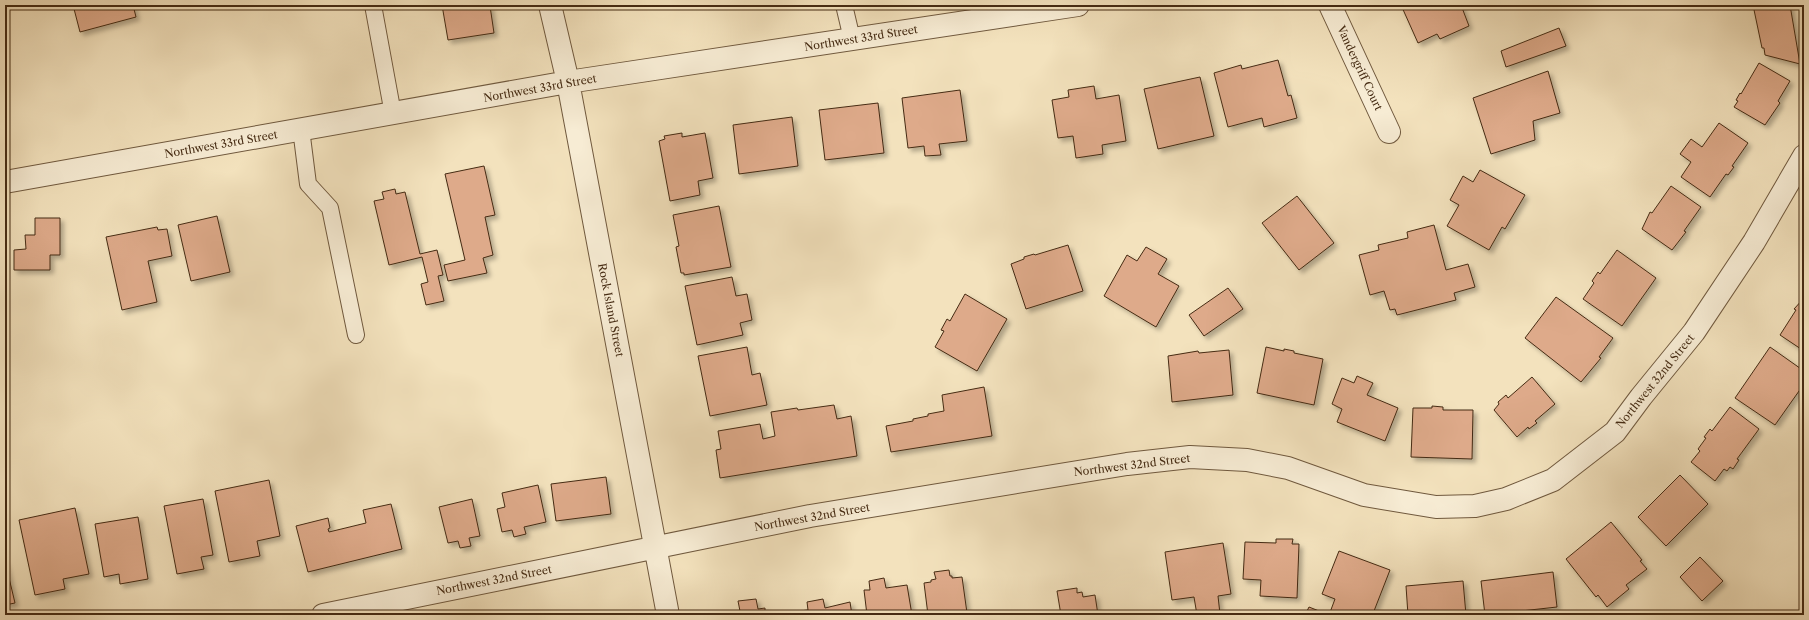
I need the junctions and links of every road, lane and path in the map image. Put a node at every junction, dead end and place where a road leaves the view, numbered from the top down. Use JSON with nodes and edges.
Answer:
{"nodes":[{"id":1,"x":373,"y":5,"type":"edge"},
{"id":2,"x":550,"y":5,"type":"edge"},
{"id":3,"x":844,"y":5,"type":"edge"},
{"id":4,"x":1078,"y":5,"type":"edge"},
{"id":5,"x":1330,"y":5,"type":"edge"},
{"id":6,"x":852,"y":39,"type":"junction"},
{"id":7,"x":568,"y":82,"type":"junction"},
{"id":8,"x":393,"y":114,"type":"junction"},
{"id":9,"x":300,"y":129,"type":"junction"},
{"id":10,"x":1389,"y":132,"type":"dead end"},
{"id":11,"x":1804,"y":156,"type":"edge"},
{"id":12,"x":5,"y":182,"type":"edge"},
{"id":13,"x":356,"y":335,"type":"dead end"},
{"id":14,"x":656,"y":548,"type":"junction"},
{"id":15,"x":323,"y":615,"type":"edge"},
{"id":16,"x":668,"y":615,"type":"edge"}],
"edges":[{"from":1,"to":8,"type":"lane"},
{"from":2,"to":7,"type":"street","name":"Rock Island Street"},
{"from":3,"to":6,"type":"lane"},
{"from":4,"to":6,"type":"street","name":"Northwest 33rd Street"},
{"from":5,"to":10,"type":"street","name":"Vandergriff Court"},
{"from":6,"to":7,"type":"street","name":"Northwest 33rd Street"},
{"from":7,"to":8,"type":"street","name":"Northwest 33rd Street"},
{"from":7,"to":14,"type":"street","name":"Rock Island Street"},
{"from":8,"to":9,"type":"street","name":"Northwest 33rd Street"},
{"from":9,"to":12,"type":"street","name":"Northwest 33rd Street"},
{"from":9,"to":13,"type":"lane"},
{"from":11,"to":14,"type":"street","name":"Northwest 32nd Street"},
{"from":14,"to":15,"type":"street","name":"Northwest 32nd Street"},
{"from":14,"to":16,"type":"street","name":"Rock Island Street"}]}
